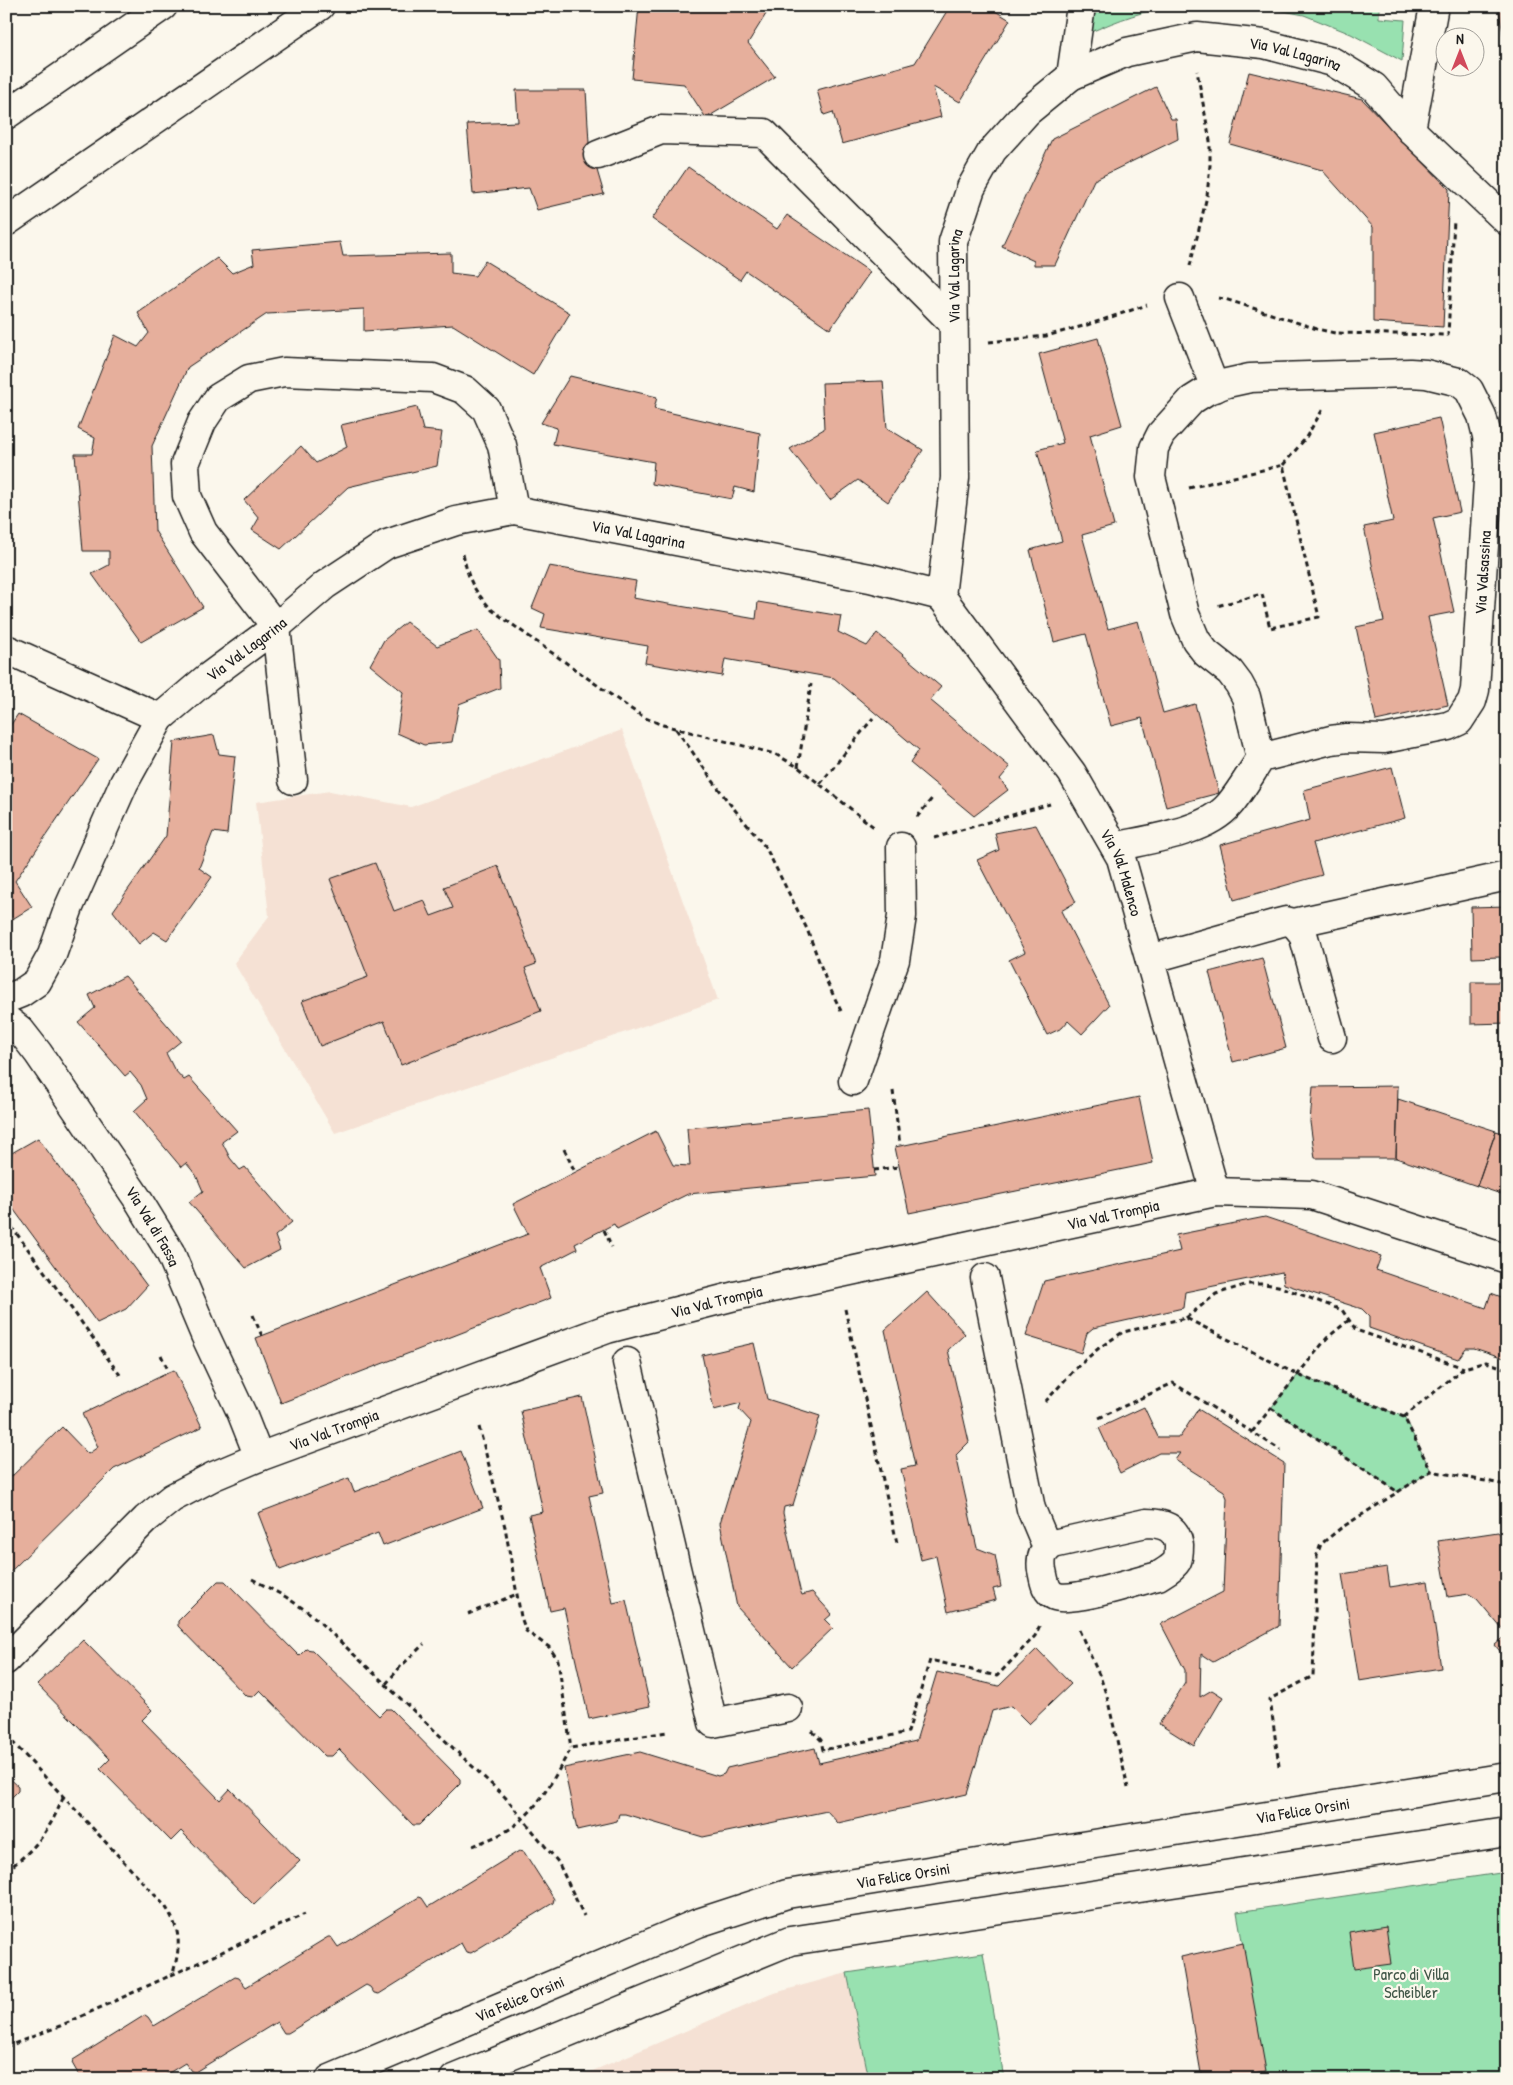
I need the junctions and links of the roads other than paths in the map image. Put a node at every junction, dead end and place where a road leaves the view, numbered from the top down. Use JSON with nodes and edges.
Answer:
{"nodes":[{"id":1,"x":163,"y":6,"type":"edge"},
{"id":2,"x":320,"y":6,"type":"edge"},
{"id":3,"x":1081,"y":6,"type":"edge"},
{"id":4,"x":1434,"y":6,"type":"edge"},
{"id":5,"x":1071,"y":76,"type":"junction"},
{"id":6,"x":6,"y":115,"type":"edge"},
{"id":7,"x":1411,"y":130,"type":"junction"},
{"id":8,"x":598,"y":155,"type":"dead end"},
{"id":9,"x":6,"y":222,"type":"edge"},
{"id":10,"x":1507,"y":222,"type":"edge"},
{"id":11,"x":1180,"y":298,"type":"road end"},
{"id":12,"x":953,"y":334,"type":"junction"},
{"id":13,"x":1215,"y":388,"type":"junction"},
{"id":14,"x":514,"y":510,"type":"junction"},
{"id":15,"x":941,"y":596,"type":"junction"},
{"id":16,"x":276,"y":627,"type":"junction"},
{"id":17,"x":6,"y":649,"type":"edge"},
{"id":18,"x":160,"y":718,"type":"junction"},
{"id":19,"x":1262,"y":758,"type":"junction"},
{"id":20,"x":293,"y":780,"type":"dead end"},
{"id":21,"x":901,"y":847,"type":"road end"},
{"id":22,"x":1115,"y":847,"type":"junction"},
{"id":23,"x":1507,"y":876,"type":"edge"},
{"id":24,"x":1294,"y":923,"type":"junction"},
{"id":25,"x":1150,"y":959,"type":"junction"},
{"id":26,"x":6,"y":999,"type":"edge"},
{"id":27,"x":6,"y":1019,"type":"edge"},
{"id":28,"x":1332,"y":1038,"type":"dead end"},
{"id":29,"x":853,"y":1082,"type":"dead end"},
{"id":30,"x":1215,"y":1192,"type":"junction"},
{"id":31,"x":1507,"y":1259,"type":"edge"},
{"id":32,"x":985,"y":1278,"type":"dead end"},
{"id":33,"x":627,"y":1362,"type":"dead end"},
{"id":34,"x":259,"y":1457,"type":"junction"},
{"id":35,"x":1047,"y":1548,"type":"junction"},
{"id":36,"x":6,"y":1660,"type":"edge"},
{"id":37,"x":788,"y":1708,"type":"road end"},
{"id":38,"x":1507,"y":1777,"type":"edge"},
{"id":39,"x":1507,"y":1832,"type":"edge"},
{"id":40,"x":330,"y":2079,"type":"edge"},
{"id":41,"x":454,"y":2079,"type":"edge"}],
"edges":[{"from":1,"to":6,"type":"main road"},
{"from":2,"to":9,"type":"main road"},
{"from":3,"to":5,"type":"main road"},
{"from":4,"to":7,"type":"main road"},
{"from":5,"to":7,"type":"main road","name":"Via Val Lagarina"},
{"from":5,"to":12,"type":"main road","name":"Via Val Lagarina"},
{"from":7,"to":10,"type":"main road","name":"Via Val Lagarina"},
{"from":8,"to":12,"type":"main road"},
{"from":11,"to":13,"type":"main road"},
{"from":12,"to":15,"type":"main road","name":"Via Val Lagarina"},
{"from":13,"to":19,"type":"main road","name":"Via Valsassina"},
{"from":13,"to":19,"type":"main road","name":"Via Valsassina"},
{"from":14,"to":15,"type":"main road","name":"Via Val Lagarina"},
{"from":14,"to":16,"type":"main road","name":"Via Val Lagarina"},
{"from":14,"to":16,"type":"main road"},
{"from":15,"to":22,"type":"main road","name":"Via Val Malenco"},
{"from":16,"to":18,"type":"main road","name":"Via Val Lagarina"},
{"from":16,"to":20,"type":"main road"},
{"from":17,"to":18,"type":"main road"},
{"from":18,"to":26,"type":"main road","name":"Via Val Lagarina"},
{"from":19,"to":22,"type":"main road"},
{"from":21,"to":29,"type":"main road"},
{"from":22,"to":25,"type":"main road","name":"Via Val Malenco"},
{"from":23,"to":24,"type":"main road"},
{"from":24,"to":25,"type":"main road"},
{"from":24,"to":28,"type":"main road"},
{"from":25,"to":30,"type":"main road","name":"Via Val Malenco"},
{"from":27,"to":34,"type":"main road","name":"Via Val di Fassa"},
{"from":30,"to":31,"type":"main road","name":"Via Val Trompia"},
{"from":30,"to":34,"type":"main road","name":"Via Val Trompia"},
{"from":32,"to":35,"type":"main road"},
{"from":33,"to":37,"type":"main road"},
{"from":34,"to":36,"type":"main road","name":"Via Val Trompia"},
{"from":35,"to":35,"type":"main road"},
{"from":38,"to":40,"type":"main road","name":"Via Felice Orsini"},
{"from":39,"to":41,"type":"main road"}]}
